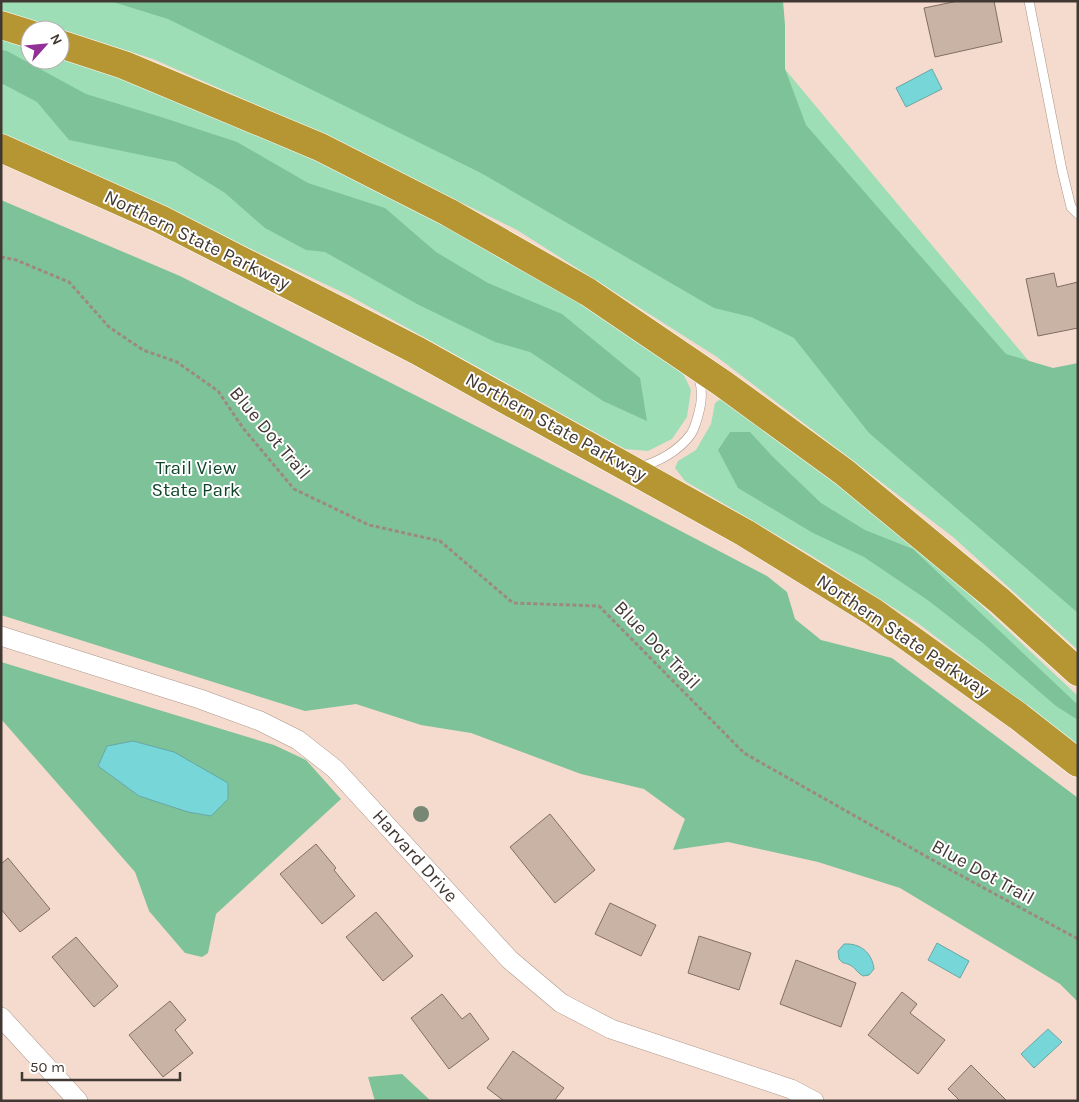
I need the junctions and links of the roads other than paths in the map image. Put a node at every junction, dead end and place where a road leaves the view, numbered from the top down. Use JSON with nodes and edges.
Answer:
{"nodes":[{"id":1,"x":1029,"y":1,"type":"edge"},
{"id":2,"x":1,"y":25,"type":"edge"},
{"id":3,"x":20,"y":31,"type":"edge"},
{"id":4,"x":70,"y":47,"type":"edge"},
{"id":5,"x":1,"y":148,"type":"edge"},
{"id":6,"x":1078,"y":214,"type":"edge"},
{"id":7,"x":692,"y":363,"type":"junction"},
{"id":8,"x":633,"y":469,"type":"junction"},
{"id":9,"x":1,"y":636,"type":"edge"},
{"id":10,"x":1078,"y":672,"type":"edge"},
{"id":11,"x":1078,"y":763,"type":"edge"},
{"id":12,"x":1,"y":1017,"type":"edge"},
{"id":13,"x":78,"y":1101,"type":"edge"},
{"id":14,"x":814,"y":1101,"type":"edge"}],
"edges":[{"from":1,"to":6,"type":"lane"},
{"from":2,"to":3,"type":"highway"},
{"from":4,"to":7,"type":"highway"},
{"from":5,"to":8,"type":"highway","name":"Northern State Parkway"},
{"from":7,"to":8,"type":"lane"},
{"from":7,"to":10,"type":"highway"},
{"from":8,"to":11,"type":"highway","name":"Northern State Parkway"},
{"from":9,"to":14,"type":"street","name":"Harvard Drive"},
{"from":12,"to":13,"type":"street"}]}
